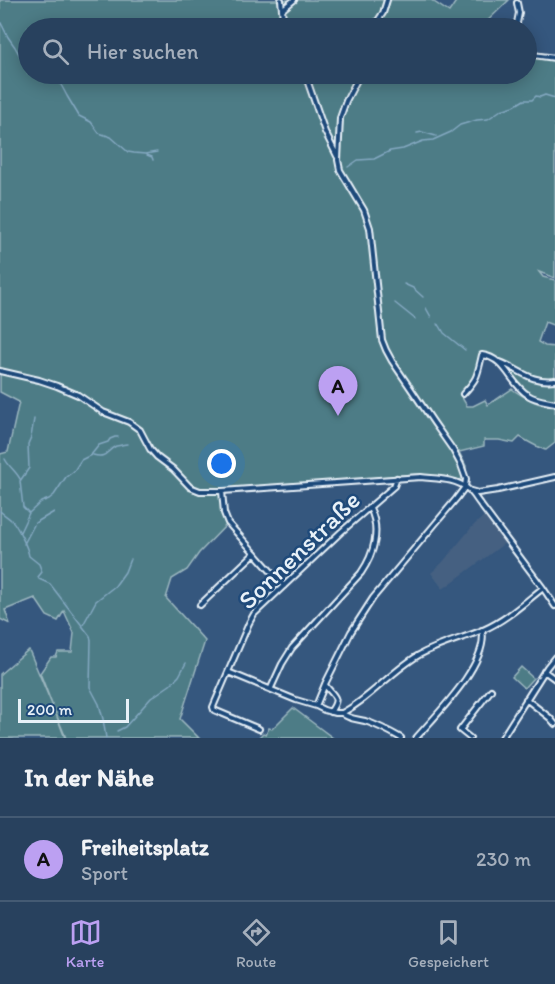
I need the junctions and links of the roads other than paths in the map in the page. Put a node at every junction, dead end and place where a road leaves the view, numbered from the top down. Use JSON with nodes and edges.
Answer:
{"nodes":[{"id":1,"x":281,"y":0,"type":"edge"},
{"id":2,"x":294,"y":0,"type":"edge"},
{"id":3,"x":387,"y":0,"type":"edge"},
{"id":4,"x":517,"y":3,"type":"dead end"},
{"id":5,"x":282,"y":10,"type":"junction"},
{"id":6,"x":283,"y":18,"type":"edge"},
{"id":7,"x":380,"y":18,"type":"edge"},
{"id":8,"x":518,"y":18,"type":"edge"},
{"id":9,"x":537,"y":56,"type":"edge"},
{"id":10,"x":555,"y":58,"type":"edge"},
{"id":11,"x":308,"y":84,"type":"edge"},
{"id":12,"x":355,"y":84,"type":"edge"},
{"id":13,"x":338,"y":160,"type":"junction"},
{"id":14,"x":498,"y":361,"type":"junction"},
{"id":15,"x":0,"y":371,"type":"edge"},
{"id":16,"x":555,"y":380,"type":"edge"},
{"id":17,"x":463,"y":394,"type":"dead end"},
{"id":18,"x":555,"y":404,"type":"edge"},
{"id":19,"x":555,"y":477,"type":"edge"},
{"id":20,"x":397,"y":478,"type":"junction"},
{"id":21,"x":465,"y":487,"type":"junction"},
{"id":22,"x":222,"y":491,"type":"junction"},
{"id":23,"x":470,"y":491,"type":"junction"},
{"id":24,"x":370,"y":508,"type":"junction"},
{"id":25,"x":255,"y":553,"type":"junction"},
{"id":26,"x":284,"y":586,"type":"junction"},
{"id":27,"x":543,"y":588,"type":"junction"},
{"id":28,"x":200,"y":605,"type":"dead end"},
{"id":29,"x":555,"y":606,"type":"edge"},
{"id":30,"x":482,"y":630,"type":"junction"},
{"id":31,"x":555,"y":657,"type":"edge"},
{"id":32,"x":544,"y":671,"type":"junction"},
{"id":33,"x":228,"y":672,"type":"junction"},
{"id":34,"x":555,"y":680,"type":"edge"},
{"id":35,"x":325,"y":684,"type":"junction"},
{"id":36,"x":271,"y":688,"type":"junction"},
{"id":37,"x":491,"y":690,"type":"dead end"},
{"id":38,"x":526,"y":699,"type":"junction"},
{"id":39,"x":316,"y":706,"type":"junction"},
{"id":40,"x":330,"y":712,"type":"junction"},
{"id":41,"x":342,"y":713,"type":"junction"},
{"id":42,"x":555,"y":724,"type":"edge"},
{"id":43,"x":259,"y":729,"type":"dead end"},
{"id":44,"x":401,"y":738,"type":"edge"},
{"id":45,"x":416,"y":738,"type":"edge"},
{"id":46,"x":470,"y":738,"type":"edge"},
{"id":47,"x":502,"y":738,"type":"edge"}],
"edges":[{"from":1,"to":5,"type":"street"},
{"from":2,"to":5,"type":"street"},
{"from":3,"to":7,"type":"street"},
{"from":4,"to":8,"type":"street"},
{"from":5,"to":6,"type":"street"},
{"from":9,"to":10,"type":"street"},
{"from":11,"to":13,"type":"street"},
{"from":12,"to":13,"type":"street"},
{"from":13,"to":21,"type":"street"},
{"from":14,"to":16,"type":"street"},
{"from":14,"to":17,"type":"street"},
{"from":14,"to":18,"type":"street"},
{"from":15,"to":22,"type":"street"},
{"from":19,"to":23,"type":"street"},
{"from":20,"to":21,"type":"street"},
{"from":20,"to":22,"type":"street"},
{"from":20,"to":24,"type":"street","name":"Sonnenstraße"},
{"from":21,"to":23,"type":"street"},
{"from":21,"to":35,"type":"street"},
{"from":22,"to":25,"type":"street"},
{"from":23,"to":27,"type":"street"},
{"from":24,"to":26,"type":"street","name":"Sonnenstraße"},
{"from":24,"to":36,"type":"street"},
{"from":25,"to":26,"type":"street"},
{"from":25,"to":28,"type":"street"},
{"from":26,"to":33,"type":"street","name":"Sonnenstraße"},
{"from":27,"to":29,"type":"street"},
{"from":27,"to":30,"type":"street"},
{"from":30,"to":41,"type":"street"},
{"from":30,"to":45,"type":"street"},
{"from":31,"to":32,"type":"street"},
{"from":32,"to":34,"type":"street"},
{"from":32,"to":38,"type":"street"},
{"from":33,"to":36,"type":"street"},
{"from":33,"to":43,"type":"street","name":"Sonnenstraße"},
{"from":35,"to":39,"type":"street"},
{"from":35,"to":40,"type":"street"},
{"from":36,"to":39,"type":"street"},
{"from":37,"to":46,"type":"street"},
{"from":38,"to":42,"type":"street"},
{"from":38,"to":47,"type":"street"},
{"from":39,"to":40,"type":"street"},
{"from":40,"to":41,"type":"street"},
{"from":41,"to":44,"type":"street"}]}
